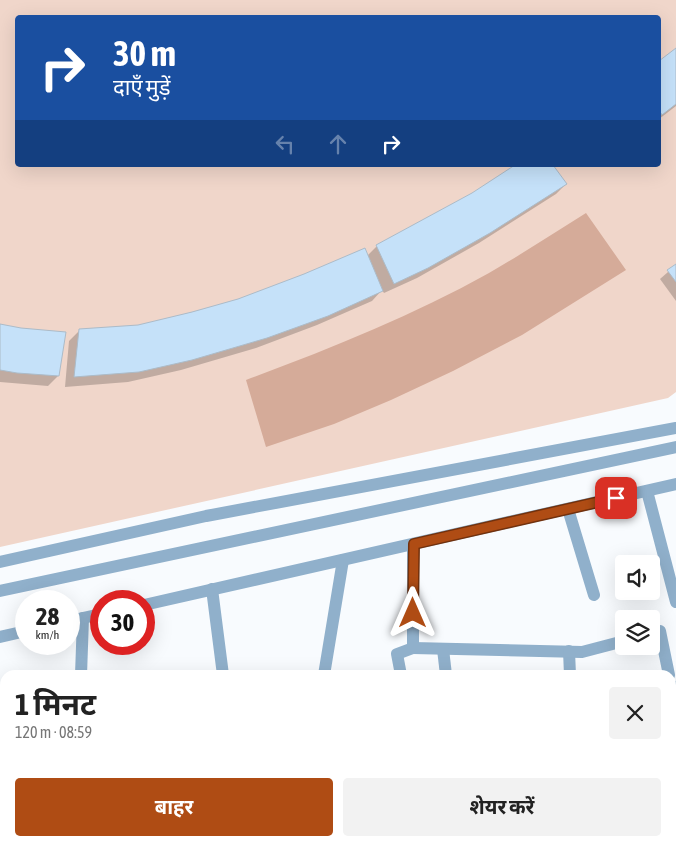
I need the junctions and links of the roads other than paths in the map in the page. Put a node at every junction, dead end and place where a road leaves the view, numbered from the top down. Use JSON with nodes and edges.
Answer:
{"nodes":[{"id":1,"x":676,"y":428,"type":"edge"},
{"id":2,"x":676,"y":447,"type":"edge"},
{"id":3,"x":676,"y":484,"type":"edge"},
{"id":4,"x":647,"y":491,"type":"junction"},
{"id":5,"x":568,"y":509,"type":"junction"},
{"id":6,"x":414,"y":544,"type":"junction"},
{"id":7,"x":343,"y":560,"type":"junction"},
{"id":8,"x":0,"y":562,"type":"edge"},
{"id":9,"x":212,"y":590,"type":"junction"},
{"id":10,"x":0,"y":591,"type":"edge"},
{"id":11,"x":594,"y":595,"type":"dead end"},
{"id":12,"x":155,"y":602,"type":"edge"},
{"id":13,"x":676,"y":602,"type":"edge"},
{"id":14,"x":90,"y":616,"type":"edge"},
{"id":15,"x":83,"y":618,"type":"junction"},
{"id":16,"x":80,"y":619,"type":"edge"},
{"id":17,"x":660,"y":631,"type":"edge"},
{"id":18,"x":15,"y":634,"type":"edge"},
{"id":19,"x":0,"y":637,"type":"edge"},
{"id":20,"x":615,"y":643,"type":"edge"},
{"id":21,"x":413,"y":648,"type":"junction"},
{"id":22,"x":443,"y":649,"type":"junction"},
{"id":23,"x":569,"y":652,"type":"junction"},
{"id":24,"x":81,"y":670,"type":"edge"},
{"id":25,"x":222,"y":670,"type":"edge"},
{"id":26,"x":325,"y":670,"type":"edge"},
{"id":27,"x":400,"y":670,"type":"edge"},
{"id":28,"x":445,"y":670,"type":"edge"},
{"id":29,"x":570,"y":670,"type":"edge"},
{"id":30,"x":668,"y":670,"type":"edge"}],
"edges":[{"from":1,"to":8,"type":"street"},
{"from":2,"to":10,"type":"street"},
{"from":3,"to":4,"type":"street"},
{"from":4,"to":5,"type":"street"},
{"from":4,"to":13,"type":"street"},
{"from":5,"to":6,"type":"street"},
{"from":5,"to":11,"type":"street"},
{"from":6,"to":7,"type":"street"},
{"from":6,"to":21,"type":"street"},
{"from":7,"to":9,"type":"street"},
{"from":7,"to":26,"type":"street"},
{"from":9,"to":12,"type":"street"},
{"from":9,"to":25,"type":"street"},
{"from":14,"to":15,"type":"street"},
{"from":15,"to":16,"type":"street"},
{"from":15,"to":24,"type":"street"},
{"from":17,"to":30,"type":"street"},
{"from":18,"to":19,"type":"street"},
{"from":20,"to":23,"type":"street"},
{"from":21,"to":22,"type":"street"},
{"from":21,"to":27,"type":"street"},
{"from":22,"to":23,"type":"street"},
{"from":22,"to":28,"type":"street"},
{"from":23,"to":29,"type":"street"}]}
